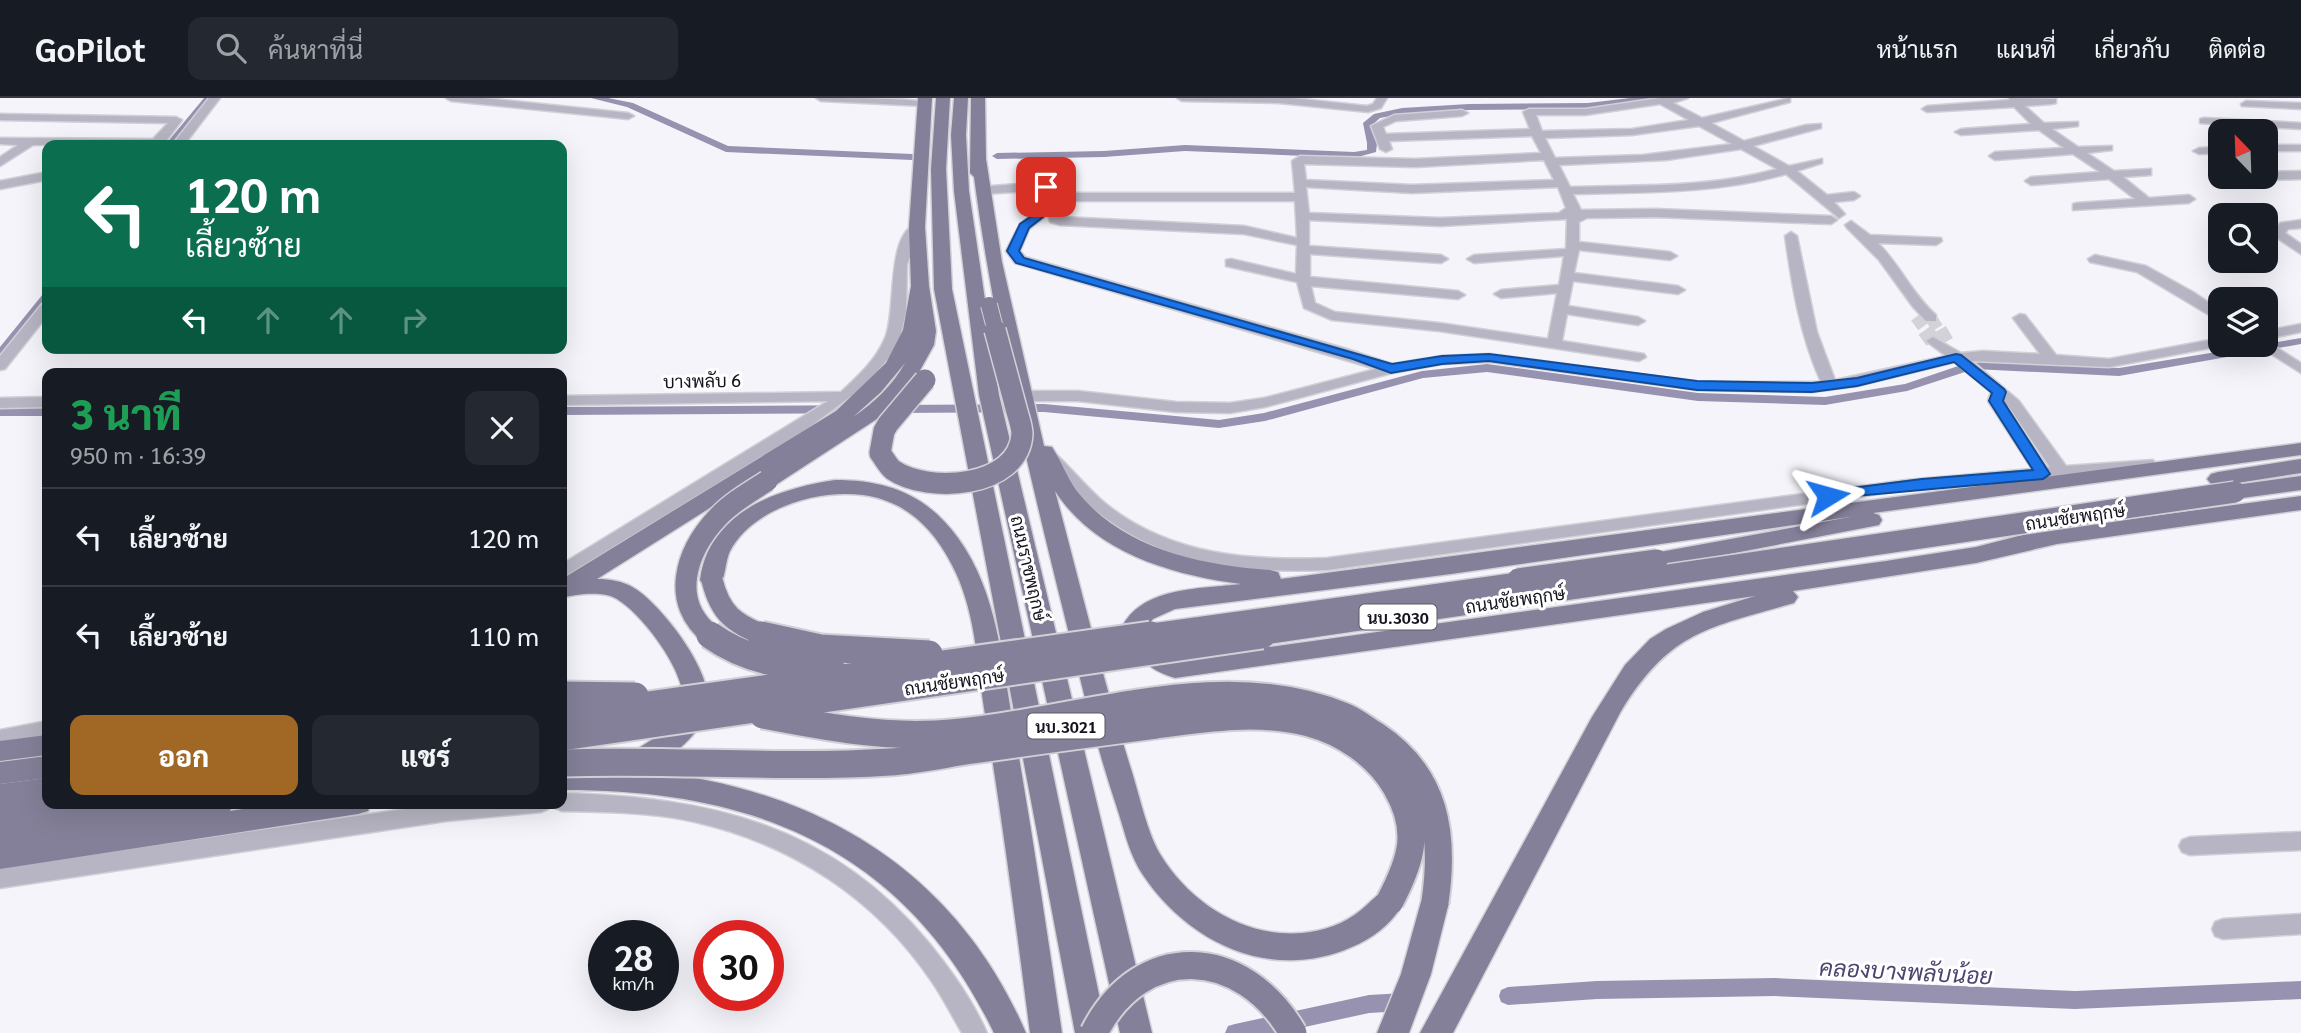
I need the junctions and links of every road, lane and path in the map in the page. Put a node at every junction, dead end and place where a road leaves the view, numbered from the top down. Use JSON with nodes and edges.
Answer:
{"nodes":[{"id":1,"x":215,"y":98,"type":"edge"},
{"id":2,"x":451,"y":98,"type":"edge"},
{"id":3,"x":821,"y":98,"type":"edge"},
{"id":4,"x":943,"y":98,"type":"edge"},
{"id":5,"x":961,"y":98,"type":"edge"},
{"id":6,"x":978,"y":98,"type":"edge"},
{"id":7,"x":1182,"y":98,"type":"edge"},
{"id":8,"x":1382,"y":98,"type":"edge"},
{"id":9,"x":1682,"y":98,"type":"edge"},
{"id":10,"x":1786,"y":100,"type":"dead end"},
{"id":11,"x":2015,"y":101,"type":"edge"},
{"id":12,"x":1664,"y":102,"type":"junction"},
{"id":13,"x":2052,"y":102,"type":"dead end"},
{"id":14,"x":2246,"y":104,"type":"dead end"},
{"id":15,"x":2301,"y":106,"type":"edge"},
{"id":16,"x":925,"y":107,"type":"edge"},
{"id":17,"x":1927,"y":109,"type":"dead end"},
{"id":18,"x":1462,"y":113,"type":"dead end"},
{"id":19,"x":628,"y":116,"type":"dead end"},
{"id":20,"x":0,"y":117,"type":"edge"},
{"id":21,"x":63,"y":118,"type":"junction"},
{"id":22,"x":1701,"y":121,"type":"junction"},
{"id":23,"x":2204,"y":121,"type":"dead end"},
{"id":24,"x":2074,"y":124,"type":"dead end"},
{"id":25,"x":1817,"y":126,"type":"dead end"},
{"id":26,"x":2042,"y":126,"type":"junction"},
{"id":27,"x":2301,"y":126,"type":"edge"},
{"id":28,"x":1961,"y":132,"type":"dead end"},
{"id":29,"x":1538,"y":134,"type":"junction"},
{"id":30,"x":1381,"y":138,"type":"junction"},
{"id":31,"x":160,"y":140,"type":"edge"},
{"id":32,"x":182,"y":140,"type":"edge"},
{"id":33,"x":0,"y":141,"type":"edge"},
{"id":34,"x":30,"y":141,"type":"junction"},
{"id":35,"x":42,"y":141,"type":"edge"},
{"id":36,"x":1744,"y":144,"type":"junction"},
{"id":37,"x":941,"y":146,"type":"junction"},
{"id":38,"x":2108,"y":148,"type":"dead end"},
{"id":39,"x":2278,"y":148,"type":"edge"},
{"id":40,"x":2301,"y":148,"type":"edge"},
{"id":41,"x":2076,"y":150,"type":"junction"},
{"id":42,"x":2199,"y":151,"type":"dead end"},
{"id":43,"x":2208,"y":151,"type":"edge"},
{"id":44,"x":1995,"y":156,"type":"dead end"},
{"id":45,"x":1552,"y":159,"type":"junction"},
{"id":46,"x":979,"y":160,"type":"junction"},
{"id":47,"x":1818,"y":161,"type":"dead end"},
{"id":48,"x":0,"y":162,"type":"edge"},
{"id":49,"x":1392,"y":162,"type":"junction"},
{"id":50,"x":1790,"y":171,"type":"junction"},
{"id":51,"x":2147,"y":173,"type":"dead end"},
{"id":52,"x":2112,"y":175,"type":"junction"},
{"id":53,"x":2301,"y":175,"type":"edge"},
{"id":54,"x":2278,"y":176,"type":"edge"},
{"id":55,"x":42,"y":177,"type":"edge"},
{"id":56,"x":2031,"y":181,"type":"dead end"},
{"id":57,"x":1299,"y":183,"type":"junction"},
{"id":58,"x":0,"y":185,"type":"edge"},
{"id":59,"x":1566,"y":187,"type":"junction"},
{"id":60,"x":984,"y":190,"type":"junction"},
{"id":61,"x":1854,"y":196,"type":"dead end"},
{"id":62,"x":1300,"y":197,"type":"junction"},
{"id":63,"x":1826,"y":199,"type":"junction"},
{"id":64,"x":2189,"y":199,"type":"dead end"},
{"id":65,"x":2146,"y":202,"type":"junction"},
{"id":66,"x":2077,"y":207,"type":"dead end"},
{"id":67,"x":1573,"y":215,"type":"junction"},
{"id":68,"x":1303,"y":216,"type":"junction"},
{"id":69,"x":1835,"y":217,"type":"junction"},
{"id":70,"x":2301,"y":224,"type":"edge"},
{"id":71,"x":917,"y":227,"type":"junction"},
{"id":72,"x":1791,"y":236,"type":"dead end"},
{"id":73,"x":1868,"y":239,"type":"junction"},
{"id":74,"x":1936,"y":241,"type":"dead end"},
{"id":75,"x":1304,"y":246,"type":"junction"},
{"id":76,"x":1572,"y":249,"type":"junction"},
{"id":77,"x":2301,"y":250,"type":"edge"},
{"id":78,"x":1670,"y":256,"type":"dead end"},
{"id":79,"x":1441,"y":259,"type":"dead end"},
{"id":80,"x":1474,"y":259,"type":"dead end"},
{"id":81,"x":2095,"y":259,"type":"dead end"},
{"id":82,"x":1231,"y":263,"type":"dead end"},
{"id":83,"x":1303,"y":281,"type":"junction"},
{"id":84,"x":1567,"y":282,"type":"junction"},
{"id":85,"x":920,"y":286,"type":"junction"},
{"id":86,"x":943,"y":289,"type":"junction"},
{"id":87,"x":1678,"y":290,"type":"dead end"},
{"id":88,"x":1501,"y":294,"type":"dead end"},
{"id":89,"x":1458,"y":295,"type":"dead end"},
{"id":90,"x":1560,"y":309,"type":"junction"},
{"id":91,"x":2208,"y":310,"type":"edge"},
{"id":92,"x":42,"y":313,"type":"edge"},
{"id":93,"x":1921,"y":314,"type":"tunnel mouth"},
{"id":94,"x":2020,"y":318,"type":"dead end"},
{"id":95,"x":1638,"y":321,"type":"dead end"},
{"id":96,"x":2301,"y":328,"type":"edge"},
{"id":97,"x":2278,"y":333,"type":"edge"},
{"id":98,"x":1554,"y":344,"type":"junction"},
{"id":99,"x":2208,"y":344,"type":"edge"},
{"id":100,"x":1950,"y":351,"type":"junction"},
{"id":101,"x":2278,"y":354,"type":"edge"},
{"id":102,"x":1639,"y":357,"type":"dead end"},
{"id":103,"x":2053,"y":360,"type":"junction"},
{"id":104,"x":0,"y":366,"type":"edge"},
{"id":105,"x":1391,"y":369,"type":"junction"},
{"id":106,"x":2301,"y":369,"type":"edge"},
{"id":107,"x":1830,"y":386,"type":"junction"},
{"id":108,"x":1993,"y":387,"type":"junction"},
{"id":109,"x":567,"y":400,"type":"edge"},
{"id":110,"x":42,"y":402,"type":"edge"},
{"id":111,"x":0,"y":403,"type":"edge"},
{"id":112,"x":845,"y":410,"type":"junction"},
{"id":113,"x":980,"y":410,"type":"junction"},
{"id":114,"x":1032,"y":422,"type":"junction"},
{"id":115,"x":2301,"y":449,"type":"edge"},
{"id":116,"x":2178,"y":464,"type":"junction"},
{"id":117,"x":2301,"y":466,"type":"edge"},
{"id":118,"x":2062,"y":472,"type":"junction"},
{"id":119,"x":2043,"y":474,"type":"junction"},
{"id":120,"x":2301,"y":483,"type":"edge"},
{"id":121,"x":2226,"y":486,"type":"junction"},
{"id":122,"x":1996,"y":491,"type":"junction"},
{"id":123,"x":2301,"y":503,"type":"edge"},
{"id":124,"x":2049,"y":539,"type":"junction"},
{"id":125,"x":1661,"y":568,"type":"junction"},
{"id":126,"x":1886,"y":569,"type":"junction"},
{"id":127,"x":1329,"y":579,"type":"junction"},
{"id":128,"x":567,"y":581,"type":"edge"},
{"id":129,"x":567,"y":582,"type":"edge"},
{"id":130,"x":567,"y":584,"type":"edge"},
{"id":131,"x":567,"y":695,"type":"edge"},
{"id":132,"x":567,"y":716,"type":"edge"},
{"id":133,"x":42,"y":730,"type":"edge"},
{"id":134,"x":1106,"y":732,"type":"edge"},
{"id":135,"x":1106,"y":732,"type":"edge"},
{"id":136,"x":1106,"y":732,"type":"edge"},
{"id":137,"x":1106,"y":732,"type":"edge"},
{"id":138,"x":567,"y":736,"type":"edge"},
{"id":139,"x":0,"y":737,"type":"edge"},
{"id":140,"x":42,"y":746,"type":"edge"},
{"id":141,"x":0,"y":751,"type":"edge"},
{"id":142,"x":567,"y":763,"type":"edge"},
{"id":143,"x":42,"y":768,"type":"edge"},
{"id":144,"x":0,"y":774,"type":"edge"},
{"id":145,"x":612,"y":776,"type":"junction"},
{"id":146,"x":567,"y":779,"type":"edge"},
{"id":147,"x":42,"y":790,"type":"edge"},
{"id":148,"x":0,"y":795,"type":"edge"},
{"id":149,"x":567,"y":802,"type":"edge"},
{"id":150,"x":55,"y":809,"type":"edge"},
{"id":151,"x":179,"y":809,"type":"edge"},
{"id":152,"x":318,"y":809,"type":"edge"},
{"id":153,"x":478,"y":809,"type":"edge"},
{"id":154,"x":0,"y":817,"type":"edge"},
{"id":155,"x":0,"y":835,"type":"edge"},
{"id":156,"x":2301,"y":841,"type":"edge"},
{"id":157,"x":2190,"y":846,"type":"dead end"},
{"id":158,"x":0,"y":857,"type":"edge"},
{"id":159,"x":0,"y":878,"type":"edge"},
{"id":160,"x":1435,"y":902,"type":"joint"},
{"id":161,"x":2301,"y":924,"type":"edge"},
{"id":162,"x":2223,"y":929,"type":"dead end"},
{"id":163,"x":975,"y":1033,"type":"edge"},
{"id":164,"x":1010,"y":1033,"type":"edge"},
{"id":165,"x":1046,"y":1033,"type":"edge"},
{"id":166,"x":1093,"y":1033,"type":"edge"},
{"id":167,"x":1136,"y":1033,"type":"edge"},
{"id":168,"x":1293,"y":1033,"type":"edge"},
{"id":169,"x":1393,"y":1033,"type":"edge"},
{"id":170,"x":1436,"y":1033,"type":"edge"}],
"edges":[{"from":1,"to":32,"type":"street"},
{"from":2,"to":19,"type":"street"},
{"from":3,"to":16,"type":"street"},
{"from":4,"to":37,"type":"main road","name":"ถนนราชพฤกษ์","number":"นบ.3021"},
{"from":5,"to":113,"type":"main road","name":"ถนนราชพฤกษ์","number":"นบ.3021"},
{"from":6,"to":46,"type":"main road"},
{"from":7,"to":8,"type":"street"},
{"from":9,"to":12,"type":"street"},
{"from":10,"to":22,"type":"street"},
{"from":11,"to":13,"type":"street"},
{"from":11,"to":17,"type":"street"},
{"from":11,"to":26,"type":"street"},
{"from":12,"to":22,"type":"street"},
{"from":12,"to":29,"type":"street"},
{"from":14,"to":15,"type":"street"},
{"from":16,"to":37,"type":"main road"},
{"from":16,"to":71,"type":"main road"},
{"from":18,"to":30,"type":"street"},
{"from":20,"to":21,"type":"street"},
{"from":21,"to":31,"type":"street"},
{"from":21,"to":34,"type":"street"},
{"from":22,"to":29,"type":"street"},
{"from":22,"to":36,"type":"street"},
{"from":23,"to":27,"type":"street"},
{"from":24,"to":26,"type":"street"},
{"from":25,"to":36,"type":"street"},
{"from":26,"to":28,"type":"street"},
{"from":26,"to":41,"type":"street"},
{"from":29,"to":30,"type":"street"},
{"from":29,"to":45,"type":"street"},
{"from":30,"to":49,"type":"street"},
{"from":33,"to":34,"type":"street"},
{"from":34,"to":35,"type":"street"},
{"from":34,"to":48,"type":"street"},
{"from":36,"to":45,"type":"street"},
{"from":36,"to":50,"type":"street"},
{"from":37,"to":86,"type":"main road","name":"ถนนราชพฤกษ์","number":"นบ.3021"},
{"from":38,"to":41,"type":"street"},
{"from":39,"to":40,"type":"street"},
{"from":41,"to":44,"type":"street"},
{"from":41,"to":52,"type":"street"},
{"from":42,"to":43,"type":"street"},
{"from":45,"to":49,"type":"street"},
{"from":45,"to":59,"type":"street"},
{"from":46,"to":60,"type":"main road"},
{"from":46,"to":86,"type":"main road","bridge":true},
{"from":47,"to":50,"type":"street"},
{"from":49,"to":57,"type":"street"},
{"from":50,"to":59,"type":"street"},
{"from":50,"to":63,"type":"street"},
{"from":51,"to":52,"type":"street"},
{"from":52,"to":56,"type":"street"},
{"from":52,"to":65,"type":"street"},
{"from":53,"to":54,"type":"street"},
{"from":55,"to":58,"type":"street"},
{"from":57,"to":59,"type":"street"},
{"from":57,"to":62,"type":"street"},
{"from":59,"to":67,"type":"street"},
{"from":60,"to":105,"type":"street"},
{"from":60,"to":114,"type":"main road"},
{"from":61,"to":63,"type":"street"},
{"from":62,"to":68,"type":"street"},
{"from":62,"to":75,"type":"street"},
{"from":63,"to":69,"type":"street"},
{"from":64,"to":65,"type":"street"},
{"from":65,"to":66,"type":"street"},
{"from":67,"to":68,"type":"street"},
{"from":67,"to":69,"type":"street"},
{"from":67,"to":76,"type":"street"},
{"from":68,"to":75,"type":"street"},
{"from":69,"to":73,"type":"street"},
{"from":70,"to":77,"type":"street"},
{"from":71,"to":85,"type":"main road"},
{"from":71,"to":112,"type":"street"},
{"from":72,"to":107,"type":"street"},
{"from":73,"to":74,"type":"street"},
{"from":73,"to":93,"type":"street"},
{"from":75,"to":79,"type":"street"},
{"from":75,"to":83,"type":"street"},
{"from":76,"to":78,"type":"street"},
{"from":76,"to":80,"type":"street"},
{"from":76,"to":84,"type":"street"},
{"from":81,"to":91,"type":"street"},
{"from":82,"to":83,"type":"street"},
{"from":83,"to":89,"type":"street"},
{"from":83,"to":98,"type":"street"},
{"from":84,"to":87,"type":"street"},
{"from":84,"to":88,"type":"street"},
{"from":84,"to":90,"type":"street"},
{"from":85,"to":112,"type":"main road"},
{"from":85,"to":112,"type":"main road"},
{"from":86,"to":113,"type":"main road","name":"ถนนราชพฤกษ์","number":"นบ.3021"},
{"from":90,"to":95,"type":"street"},
{"from":90,"to":98,"type":"street"},
{"from":92,"to":104,"type":"street"},
{"from":94,"to":103,"type":"street"},
{"from":96,"to":97,"type":"street"},
{"from":98,"to":102,"type":"street"},
{"from":99,"to":103,"type":"street"},
{"from":100,"to":103,"type":"street"},
{"from":100,"to":107,"type":"street"},
{"from":100,"to":108,"type":"street"},
{"from":101,"to":106,"type":"street"},
{"from":105,"to":107,"type":"street"},
{"from":105,"to":114,"type":"street"},
{"from":108,"to":118,"type":"street"},
{"from":108,"to":119,"type":"street"},
{"from":109,"to":112,"type":"street","name":"บางพลับ 6"},
{"from":110,"to":111,"type":"street"},
{"from":112,"to":125,"type":"main road","bridge":true},
{"from":112,"to":128,"type":"street"},
{"from":112,"to":129,"type":"main road"},
{"from":113,"to":166,"type":"main road","name":"ถนนราชพฤกษ์","number":"นบ.3021"},
{"from":113,"to":167,"type":"main road","name":"ถนนราชพฤกษ์","number":"นบ.3021"},
{"from":114,"to":119,"type":"street"},
{"from":114,"to":127,"type":"main road"},
{"from":114,"to":134,"type":"main road","bridge":true},
{"from":115,"to":116,"type":"main road"},
{"from":116,"to":118,"type":"street"},
{"from":116,"to":122,"type":"main road"},
{"from":117,"to":121,"type":"main road","name":"ถนนชัยพฤกษ์","number":"นบ.3030"},
{"from":118,"to":119,"type":"street"},
{"from":120,"to":121,"type":"main road","name":"ถนนชัยพฤกษ์","number":"นบ.3030"},
{"from":121,"to":132,"type":"main road","name":"ถนนชัยพฤกษ์","number":"นบ.3030","bridge":true},
{"from":121,"to":138,"type":"main road","name":"ถนนชัยพฤกษ์","number":"นบ.3030","bridge":true},
{"from":122,"to":125,"type":"main road"},
{"from":122,"to":127,"type":"main road"},
{"from":123,"to":124,"type":"main road"},
{"from":124,"to":125,"type":"main road"},
{"from":124,"to":126,"type":"main road"},
{"from":125,"to":165,"type":"main road","bridge":true},
{"from":126,"to":127,"type":"main road"},
{"from":126,"to":170,"type":"main road"},
{"from":130,"to":145,"type":"main road"},
{"from":131,"to":160,"type":"main road","bridge":true},
{"from":133,"to":139,"type":"street"},
{"from":135,"to":136,"type":"main road","bridge":true},
{"from":137,"to":142,"type":"main road","bridge":true},
{"from":140,"to":141,"type":"main road"},
{"from":143,"to":144,"type":"main road"},
{"from":145,"to":146,"type":"main road"},
{"from":145,"to":164,"type":"main road"},
{"from":147,"to":148,"type":"main road"},
{"from":149,"to":163,"type":"street"},
{"from":150,"to":154,"type":"main road"},
{"from":151,"to":155,"type":"main road"},
{"from":152,"to":158,"type":"main road"},
{"from":153,"to":159,"type":"street"},
{"from":156,"to":157,"type":"street"},
{"from":160,"to":169,"type":"main road"},
{"from":161,"to":162,"type":"street"},
{"from":166,"to":168,"type":"main road","bridge":true}]}
